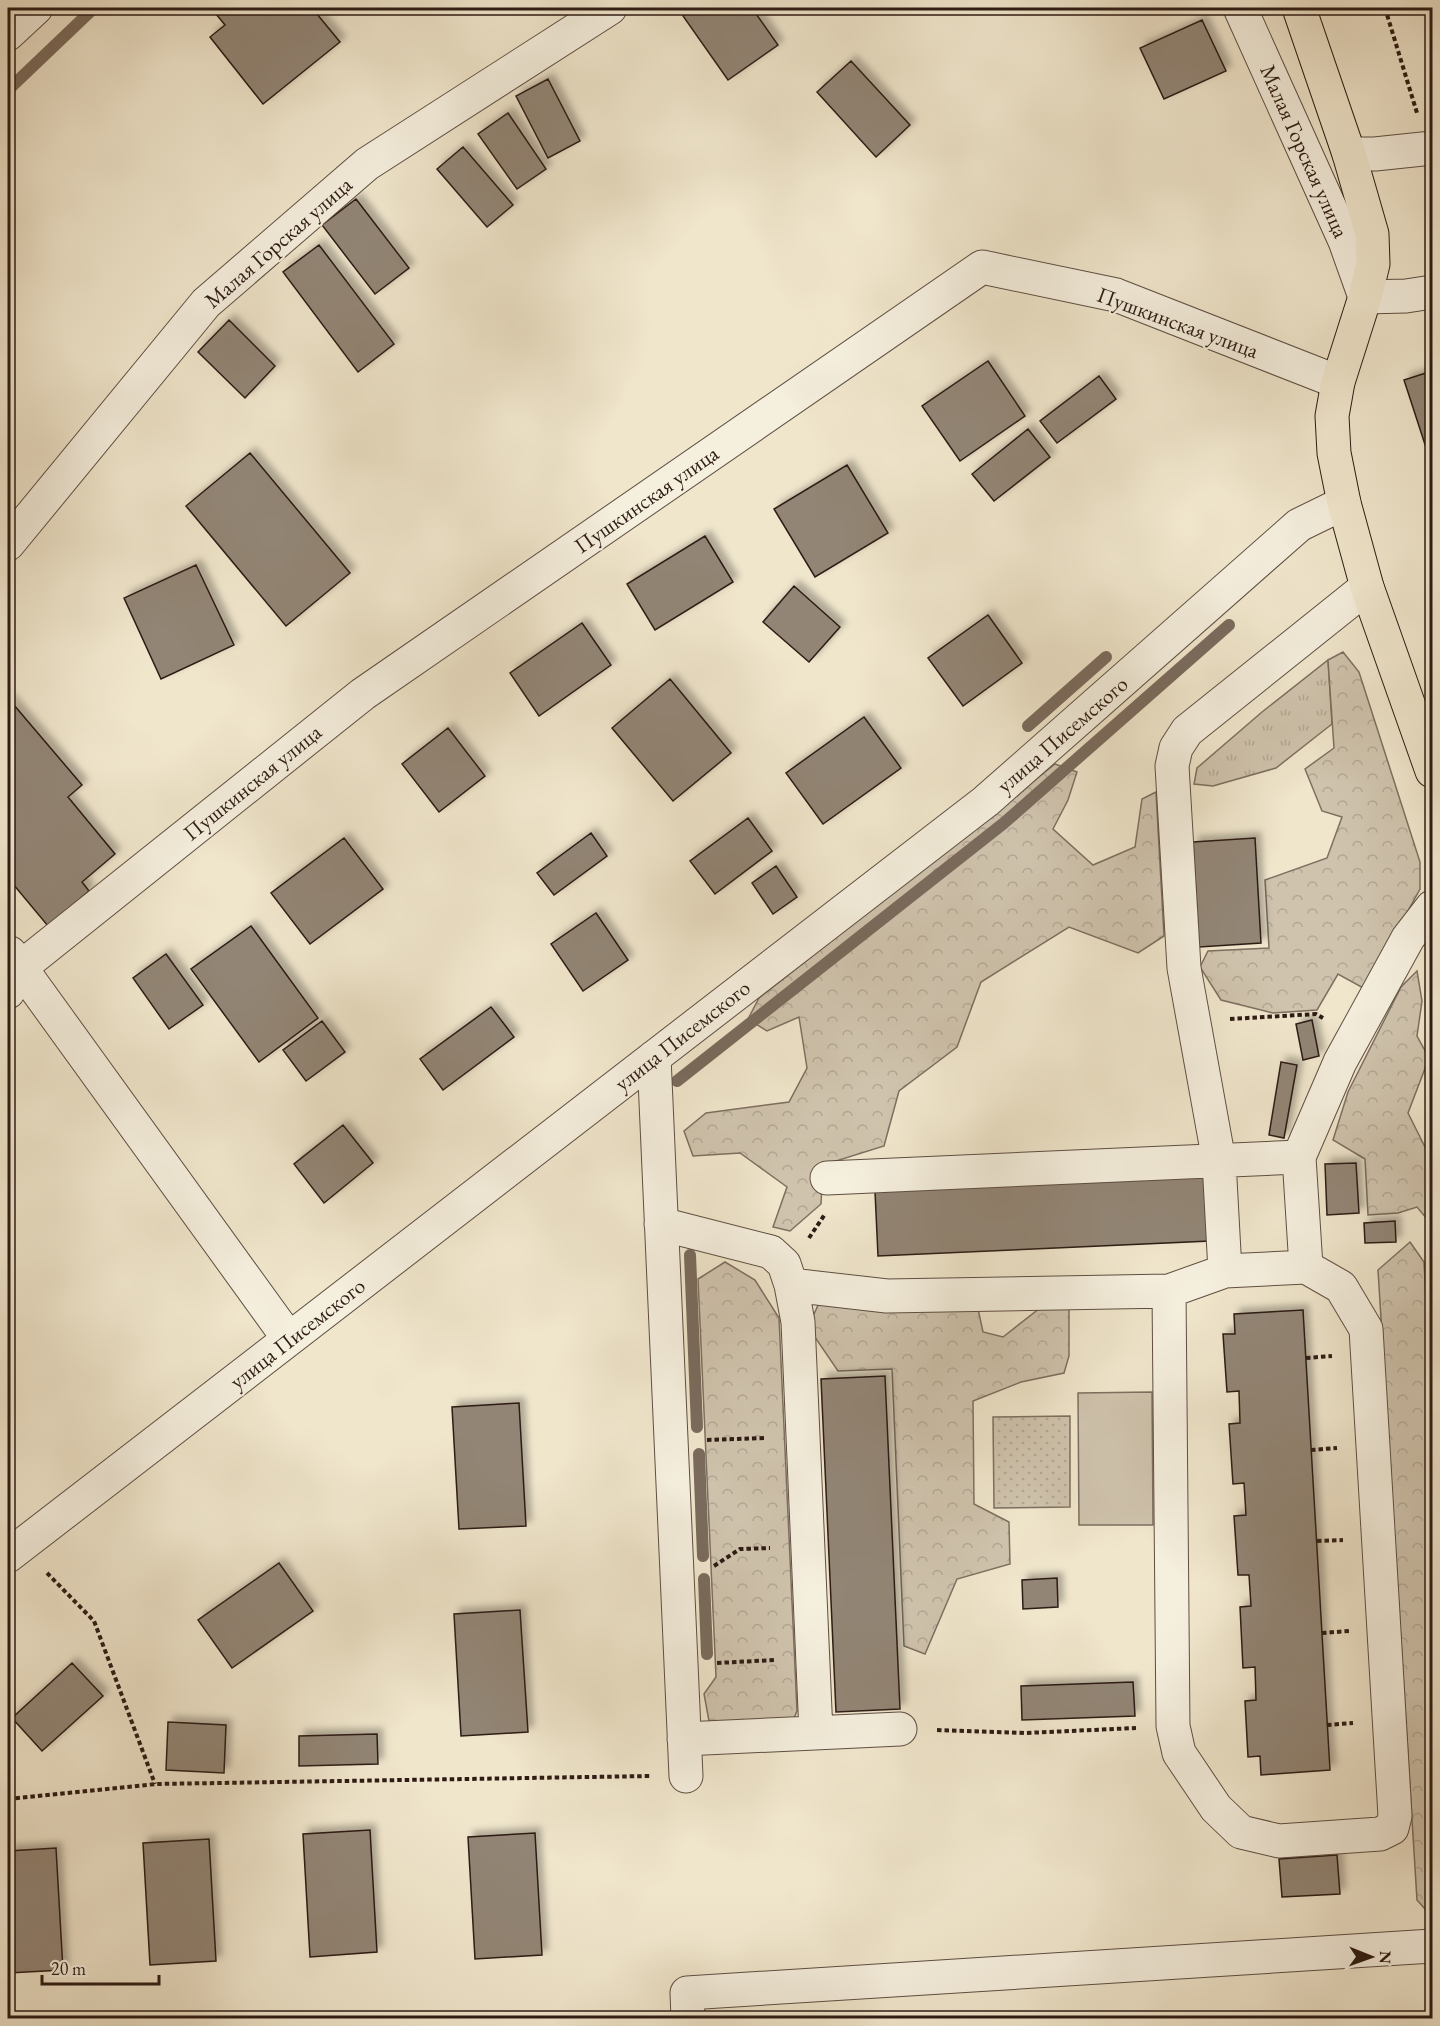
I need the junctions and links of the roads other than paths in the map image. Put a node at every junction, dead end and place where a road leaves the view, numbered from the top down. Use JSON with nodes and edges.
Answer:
{"nodes":[{"id":1,"x":36,"y":8,"type":"edge"},
{"id":2,"x":610,"y":8,"type":"edge"},
{"id":3,"x":1240,"y":8,"type":"edge"},
{"id":4,"x":1299,"y":8,"type":"edge"},
{"id":5,"x":8,"y":34,"type":"edge"},
{"id":6,"x":1430,"y":149,"type":"edge"},
{"id":7,"x":1349,"y":154,"type":"junction"},
{"id":8,"x":1432,"y":292,"type":"edge"},
{"id":9,"x":1365,"y":297,"type":"junction"},
{"id":10,"x":1338,"y":382,"type":"junction"},
{"id":11,"x":1344,"y":503,"type":"junction"},
{"id":12,"x":8,"y":544,"type":"edge"},
{"id":13,"x":1367,"y":587,"type":"junction"},
{"id":14,"x":1432,"y":771,"type":"edge"},
{"id":15,"x":1432,"y":907,"type":"edge"},
{"id":16,"x":1432,"y":942,"type":"edge"},
{"id":17,"x":12,"y":970,"type":"edge"},
{"id":18,"x":654,"y":1057,"type":"junction"},
{"id":19,"x":1299,"y":1157,"type":"junction"},
{"id":20,"x":1219,"y":1161,"type":"junction"},
{"id":21,"x":838,"y":1178,"type":"road end"},
{"id":22,"x":661,"y":1224,"type":"junction"},
{"id":23,"x":1306,"y":1267,"type":"junction"},
{"id":24,"x":1225,"y":1271,"type":"junction"},
{"id":25,"x":787,"y":1274,"type":"junction"},
{"id":26,"x":1169,"y":1291,"type":"junction"},
{"id":27,"x":289,"y":1339,"type":"junction"},
{"id":28,"x":14,"y":1551,"type":"edge"},
{"id":29,"x":900,"y":1729,"type":"road end"},
{"id":30,"x":816,"y":1733,"type":"junction"},
{"id":31,"x":684,"y":1739,"type":"junction"},
{"id":32,"x":686,"y":1776,"type":"road end"},
{"id":33,"x":1432,"y":1946,"type":"edge"},
{"id":34,"x":688,"y":2019,"type":"edge"}],
"edges":[{"from":1,"to":5,"type":"street"},
{"from":2,"to":12,"type":"street","name":"Малая Горская улица"},
{"from":3,"to":9,"type":"street","name":"Малая Горская улица"},
{"from":4,"to":7,"type":"main road"},
{"from":6,"to":7,"type":"street"},
{"from":7,"to":9,"type":"main road"},
{"from":8,"to":9,"type":"street"},
{"from":9,"to":10,"type":"main road"},
{"from":10,"to":11,"type":"main road"},
{"from":10,"to":17,"type":"street","name":"Пушкинская улица"},
{"from":11,"to":13,"type":"main road"},
{"from":11,"to":18,"type":"street","name":"улица Писемского"},
{"from":13,"to":14,"type":"main road"},
{"from":13,"to":20,"type":"street"},
{"from":15,"to":16,"type":"street"},
{"from":15,"to":19,"type":"street"},
{"from":17,"to":27,"type":"street"},
{"from":18,"to":22,"type":"street"},
{"from":18,"to":27,"type":"street","name":"улица Писемского"},
{"from":19,"to":20,"type":"street"},
{"from":19,"to":23,"type":"street"},
{"from":20,"to":21,"type":"street"},
{"from":20,"to":24,"type":"street"},
{"from":22,"to":25,"type":"street"},
{"from":22,"to":31,"type":"street"},
{"from":23,"to":24,"type":"street"},
{"from":23,"to":26,"type":"street"},
{"from":24,"to":26,"type":"street"},
{"from":25,"to":26,"type":"street"},
{"from":25,"to":30,"type":"street"},
{"from":27,"to":28,"type":"street","name":"улица Писемского"},
{"from":29,"to":30,"type":"street"},
{"from":30,"to":31,"type":"street"},
{"from":31,"to":32,"type":"street"},
{"from":33,"to":34,"type":"street"}]}
